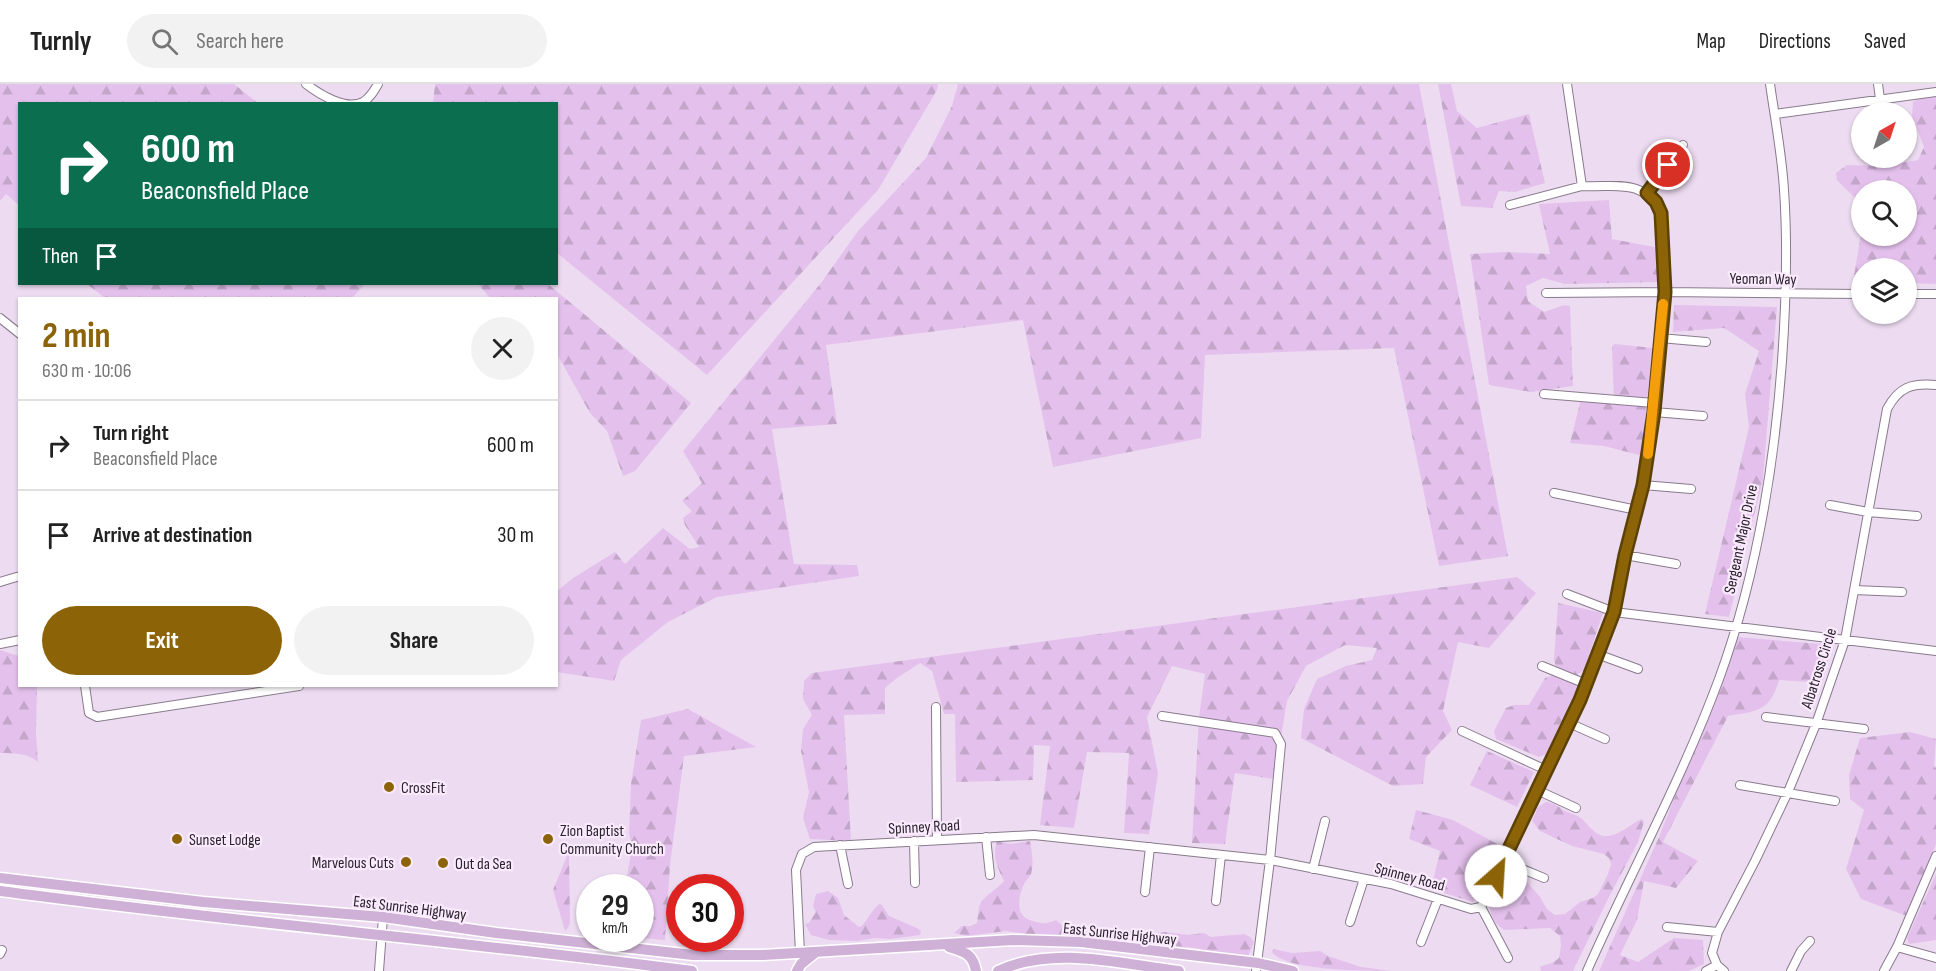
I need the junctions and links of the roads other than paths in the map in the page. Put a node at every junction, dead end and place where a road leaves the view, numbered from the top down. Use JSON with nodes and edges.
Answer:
{"nodes":[{"id":1,"x":306,"y":84,"type":"edge"},
{"id":2,"x":378,"y":84,"type":"edge"},
{"id":3,"x":1567,"y":84,"type":"edge"},
{"id":4,"x":1770,"y":84,"type":"edge"},
{"id":5,"x":1878,"y":84,"type":"edge"},
{"id":6,"x":1936,"y":92,"type":"edge"},
{"id":7,"x":1880,"y":99,"type":"junction"},
{"id":8,"x":339,"y":102,"type":"edge"},
{"id":9,"x":362,"y":102,"type":"edge"},
{"id":10,"x":1774,"y":114,"type":"junction"},
{"id":11,"x":1683,"y":145,"type":"dead end"},
{"id":12,"x":1582,"y":186,"type":"junction"},
{"id":13,"x":1647,"y":193,"type":"junction"},
{"id":14,"x":1510,"y":205,"type":"dead end"},
{"id":15,"x":1665,"y":292,"type":"junction"},
{"id":16,"x":1546,"y":293,"type":"dead end"},
{"id":17,"x":1786,"y":294,"type":"junction"},
{"id":18,"x":1851,"y":294,"type":"edge"},
{"id":19,"x":1917,"y":294,"type":"edge"},
{"id":20,"x":1936,"y":294,"type":"edge"},
{"id":21,"x":0,"y":318,"type":"edge"},
{"id":22,"x":18,"y":332,"type":"edge"},
{"id":23,"x":1660,"y":338,"type":"junction"},
{"id":24,"x":1706,"y":342,"type":"dead end"},
{"id":25,"x":1936,"y":385,"type":"edge"},
{"id":26,"x":1544,"y":394,"type":"dead end"},
{"id":27,"x":1654,"y":407,"type":"junction"},
{"id":28,"x":1703,"y":416,"type":"dead end"},
{"id":29,"x":1643,"y":485,"type":"junction"},
{"id":30,"x":1691,"y":489,"type":"dead end"},
{"id":31,"x":1554,"y":493,"type":"dead end"},
{"id":32,"x":1830,"y":505,"type":"dead end"},
{"id":33,"x":1637,"y":510,"type":"junction"},
{"id":34,"x":1868,"y":512,"type":"junction"},
{"id":35,"x":1917,"y":516,"type":"dead end"},
{"id":36,"x":1625,"y":555,"type":"junction"},
{"id":37,"x":1676,"y":564,"type":"dead end"},
{"id":38,"x":18,"y":577,"type":"edge"},
{"id":39,"x":0,"y":582,"type":"edge"},
{"id":40,"x":1854,"y":590,"type":"junction"},
{"id":41,"x":1902,"y":592,"type":"dead end"},
{"id":42,"x":1567,"y":594,"type":"dead end"},
{"id":43,"x":1614,"y":612,"type":"junction"},
{"id":44,"x":1737,"y":625,"type":"junction"},
{"id":45,"x":18,"y":640,"type":"edge"},
{"id":46,"x":1845,"y":640,"type":"junction"},
{"id":47,"x":0,"y":644,"type":"edge"},
{"id":48,"x":1936,"y":651,"type":"edge"},
{"id":49,"x":1598,"y":654,"type":"junction"},
{"id":50,"x":1542,"y":666,"type":"dead end"},
{"id":51,"x":1638,"y":669,"type":"dead end"},
{"id":52,"x":1586,"y":684,"type":"junction"},
{"id":53,"x":85,"y":687,"type":"edge"},
{"id":54,"x":292,"y":687,"type":"edge"},
{"id":55,"x":936,"y":707,"type":"dead end"},
{"id":56,"x":1162,"y":716,"type":"dead end"},
{"id":57,"x":1766,"y":717,"type":"dead end"},
{"id":58,"x":1569,"y":723,"type":"junction"},
{"id":59,"x":1816,"y":724,"type":"junction"},
{"id":60,"x":1864,"y":729,"type":"dead end"},
{"id":61,"x":1462,"y":731,"type":"dead end"},
{"id":62,"x":1605,"y":739,"type":"dead end"},
{"id":63,"x":1546,"y":770,"type":"junction"},
{"id":64,"x":1740,"y":785,"type":"dead end"},
{"id":65,"x":1537,"y":790,"type":"junction"},
{"id":66,"x":1788,"y":792,"type":"junction"},
{"id":67,"x":1834,"y":801,"type":"dead end"},
{"id":68,"x":1576,"y":808,"type":"dead end"},
{"id":69,"x":1325,"y":821,"type":"dead end"},
{"id":70,"x":987,"y":837,"type":"junction"},
{"id":71,"x":937,"y":840,"type":"junction"},
{"id":72,"x":914,"y":841,"type":"junction"},
{"id":73,"x":840,"y":845,"type":"junction"},
{"id":74,"x":1150,"y":848,"type":"junction"},
{"id":75,"x":1221,"y":855,"type":"junction"},
{"id":76,"x":1936,"y":856,"type":"edge"},
{"id":77,"x":1270,"y":860,"type":"junction"},
{"id":78,"x":1503,"y":861,"type":"junction"},
{"id":79,"x":1313,"y":869,"type":"junction"},
{"id":80,"x":990,"y":875,"type":"dead end"},
{"id":81,"x":0,"y":878,"type":"edge"},
{"id":82,"x":1544,"y":878,"type":"dead end"},
{"id":83,"x":1364,"y":879,"type":"junction"},
{"id":84,"x":915,"y":883,"type":"dead end"},
{"id":85,"x":848,"y":884,"type":"dead end"},
{"id":86,"x":0,"y":891,"type":"edge"},
{"id":87,"x":1145,"y":892,"type":"dead end"},
{"id":88,"x":1438,"y":899,"type":"junction"},
{"id":89,"x":1216,"y":901,"type":"dead end"},
{"id":90,"x":1481,"y":907,"type":"junction"},
{"id":91,"x":383,"y":917,"type":"junction"},
{"id":92,"x":1350,"y":922,"type":"dead end"},
{"id":93,"x":1667,"y":927,"type":"dead end"},
{"id":94,"x":1718,"y":932,"type":"junction"},
{"id":95,"x":382,"y":935,"type":"junction"},
{"id":96,"x":1810,"y":941,"type":"dead end"},
{"id":97,"x":1421,"y":942,"type":"dead end"},
{"id":98,"x":943,"y":945,"type":"junction"},
{"id":99,"x":1897,"y":947,"type":"junction"},
{"id":100,"x":816,"y":952,"type":"junction"},
{"id":101,"x":800,"y":953,"type":"junction"},
{"id":102,"x":1508,"y":958,"type":"dead end"},
{"id":103,"x":1936,"y":958,"type":"edge"},
{"id":104,"x":1257,"y":967,"type":"edge"},
{"id":105,"x":1721,"y":968,"type":"edge"},
{"id":106,"x":379,"y":971,"type":"edge"},
{"id":107,"x":692,"y":971,"type":"edge"},
{"id":108,"x":797,"y":971,"type":"edge"},
{"id":109,"x":976,"y":971,"type":"edge"},
{"id":110,"x":998,"y":971,"type":"edge"},
{"id":111,"x":1179,"y":971,"type":"edge"},
{"id":112,"x":1293,"y":971,"type":"edge"},
{"id":113,"x":1587,"y":971,"type":"edge"},
{"id":114,"x":1707,"y":971,"type":"edge"},
{"id":115,"x":1791,"y":971,"type":"edge"},
{"id":116,"x":1884,"y":971,"type":"edge"}],
"edges":[{"from":1,"to":8,"type":"street"},
{"from":2,"to":9,"type":"street"},
{"from":3,"to":12,"type":"street"},
{"from":4,"to":10,"type":"street","name":"Sergeant Major Drive"},
{"from":5,"to":7,"type":"street"},
{"from":6,"to":7,"type":"street"},
{"from":7,"to":10,"type":"street"},
{"from":10,"to":17,"type":"street","name":"Sergeant Major Drive"},
{"from":11,"to":13,"type":"street"},
{"from":12,"to":13,"type":"street"},
{"from":12,"to":14,"type":"street"},
{"from":13,"to":15,"type":"street"},
{"from":15,"to":16,"type":"street","name":"Yeoman Way"},
{"from":15,"to":17,"type":"street","name":"Yeoman Way"},
{"from":15,"to":23,"type":"street"},
{"from":17,"to":18,"type":"street","name":"Yeoman Way"},
{"from":17,"to":44,"type":"street","name":"Sergeant Major Drive"},
{"from":19,"to":20,"type":"street"},
{"from":21,"to":22,"type":"street"},
{"from":23,"to":24,"type":"street"},
{"from":23,"to":27,"type":"street"},
{"from":25,"to":34,"type":"street","name":"Albatross Circle"},
{"from":26,"to":27,"type":"street"},
{"from":27,"to":28,"type":"street"},
{"from":27,"to":29,"type":"street"},
{"from":29,"to":30,"type":"street"},
{"from":29,"to":33,"type":"street"},
{"from":31,"to":33,"type":"street"},
{"from":32,"to":34,"type":"street"},
{"from":33,"to":36,"type":"street"},
{"from":34,"to":35,"type":"street"},
{"from":34,"to":40,"type":"street","name":"Albatross Circle"},
{"from":36,"to":37,"type":"street"},
{"from":36,"to":43,"type":"street"},
{"from":38,"to":39,"type":"street"},
{"from":40,"to":41,"type":"street"},
{"from":40,"to":46,"type":"street","name":"Albatross Circle"},
{"from":42,"to":43,"type":"street"},
{"from":43,"to":44,"type":"street"},
{"from":43,"to":49,"type":"street"},
{"from":44,"to":46,"type":"street"},
{"from":44,"to":113,"type":"street","name":"Sergeant Major Drive"},
{"from":45,"to":47,"type":"street"},
{"from":46,"to":48,"type":"street"},
{"from":46,"to":59,"type":"street","name":"Albatross Circle"},
{"from":49,"to":51,"type":"street"},
{"from":49,"to":52,"type":"street"},
{"from":50,"to":52,"type":"street"},
{"from":52,"to":58,"type":"street"},
{"from":53,"to":54,"type":"street"},
{"from":55,"to":71,"type":"street"},
{"from":56,"to":77,"type":"street"},
{"from":57,"to":59,"type":"street"},
{"from":58,"to":62,"type":"street"},
{"from":58,"to":63,"type":"street"},
{"from":59,"to":60,"type":"street"},
{"from":59,"to":66,"type":"street","name":"Albatross Circle"},
{"from":61,"to":63,"type":"street"},
{"from":63,"to":65,"type":"street"},
{"from":64,"to":66,"type":"street"},
{"from":65,"to":68,"type":"street"},
{"from":65,"to":78,"type":"street"},
{"from":66,"to":67,"type":"street"},
{"from":66,"to":94,"type":"street","name":"Albatross Circle"},
{"from":69,"to":79,"type":"street"},
{"from":70,"to":71,"type":"street","name":"Spinney Road"},
{"from":70,"to":74,"type":"street","name":"Spinney Road"},
{"from":70,"to":80,"type":"street"},
{"from":71,"to":72,"type":"street","name":"Spinney Road"},
{"from":72,"to":73,"type":"street","name":"Spinney Road"},
{"from":72,"to":84,"type":"street"},
{"from":73,"to":85,"type":"street"},
{"from":73,"to":101,"type":"street","name":"Spinney Road"},
{"from":74,"to":75,"type":"street","name":"Spinney Road"},
{"from":74,"to":87,"type":"street"},
{"from":75,"to":77,"type":"street","name":"Spinney Road"},
{"from":75,"to":89,"type":"street"},
{"from":76,"to":99,"type":"street"},
{"from":77,"to":79,"type":"street","name":"Spinney Road"},
{"from":77,"to":104,"type":"street"},
{"from":78,"to":82,"type":"street"},
{"from":78,"to":90,"type":"street"},
{"from":79,"to":83,"type":"street","name":"Spinney Road"},
{"from":81,"to":91,"type":"main road","name":"East Sunrise Highway"},
{"from":83,"to":88,"type":"street","name":"Spinney Road"},
{"from":83,"to":92,"type":"street"},
{"from":86,"to":95,"type":"main road","name":"East Sunrise Highway"},
{"from":88,"to":90,"type":"street","name":"Spinney Road"},
{"from":88,"to":97,"type":"street"},
{"from":90,"to":102,"type":"street"},
{"from":91,"to":95,"type":"street"},
{"from":91,"to":101,"type":"main road","name":"East Sunrise Highway"},
{"from":93,"to":94,"type":"street"},
{"from":94,"to":105,"type":"street","name":"Albatross Circle"},
{"from":95,"to":106,"type":"street"},
{"from":95,"to":107,"type":"main road","name":"East Sunrise Highway"},
{"from":96,"to":115,"type":"street"},
{"from":98,"to":100,"type":"main road","name":"East Sunrise Highway"},
{"from":98,"to":104,"type":"main road","name":"East Sunrise Highway"},
{"from":98,"to":109,"type":"main road"},
{"from":99,"to":103,"type":"street"},
{"from":99,"to":116,"type":"street"},
{"from":100,"to":101,"type":"main road","name":"East Sunrise Highway"},
{"from":100,"to":108,"type":"main road"},
{"from":104,"to":112,"type":"main road","name":"East Sunrise Highway"},
{"from":105,"to":114,"type":"street"},
{"from":110,"to":111,"type":"main road","name":"East Sunrise Highway"}]}
